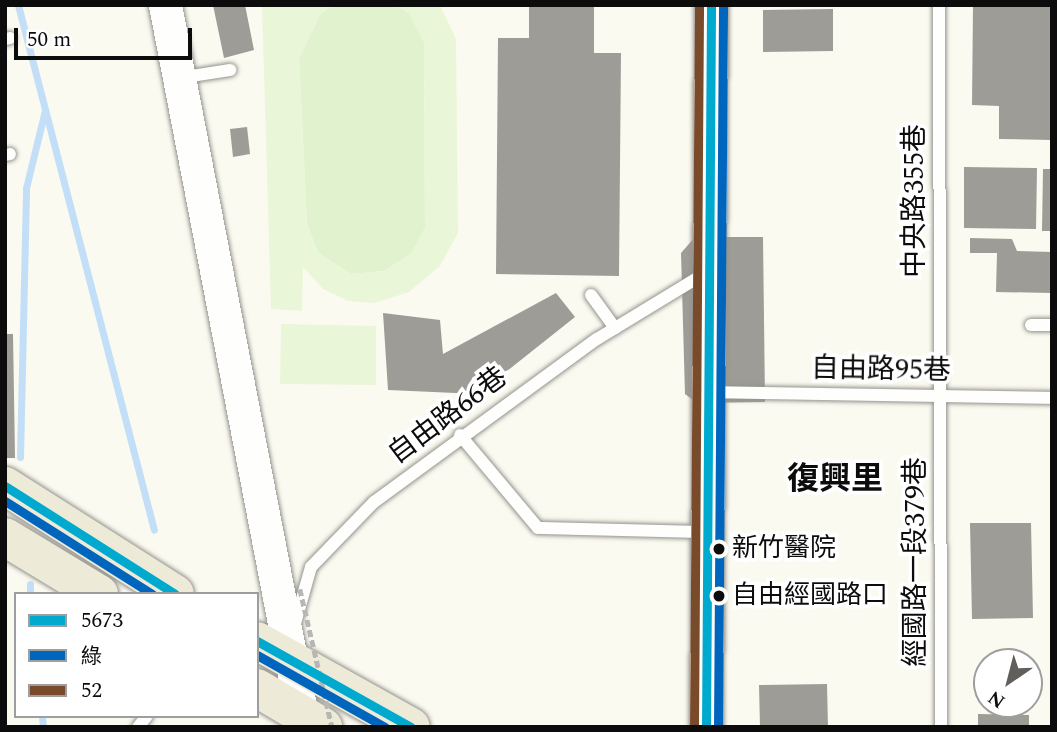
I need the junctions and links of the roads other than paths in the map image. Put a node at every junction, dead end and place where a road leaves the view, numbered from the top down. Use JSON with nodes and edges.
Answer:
{"nodes":[{"id":1,"x":165,"y":5,"type":"edge"},
{"id":2,"x":710,"y":5,"type":"edge"},
{"id":3,"x":939,"y":5,"type":"edge"},
{"id":4,"x":230,"y":69,"type":"dead end"},
{"id":5,"x":179,"y":78,"type":"junction"},
{"id":6,"x":708,"y":272,"type":"junction"},
{"id":7,"x":591,"y":295,"type":"dead end"},
{"id":8,"x":1031,"y":325,"type":"dead end"},
{"id":9,"x":1052,"y":325,"type":"edge"},
{"id":10,"x":615,"y":328,"type":"junction"},
{"id":11,"x":710,"y":392,"type":"junction"},
{"id":12,"x":940,"y":396,"type":"junction"},
{"id":13,"x":1052,"y":398,"type":"edge"},
{"id":14,"x":460,"y":435,"type":"junction"},
{"id":15,"x":5,"y":486,"type":"edge"},
{"id":16,"x":709,"y":532,"type":"junction"},
{"id":17,"x":5,"y":537,"type":"edge"},
{"id":18,"x":96,"y":592,"type":"edge"},
{"id":19,"x":172,"y":592,"type":"edge"},
{"id":20,"x":272,"y":648,"type":"edge"},
{"id":21,"x":259,"y":689,"type":"edge"},
{"id":22,"x":315,"y":724,"type":"edge"},
{"id":23,"x":411,"y":727,"type":"edge"},
{"id":24,"x":706,"y":727,"type":"edge"},
{"id":25,"x":941,"y":727,"type":"edge"}],
"edges":[{"from":1,"to":5,"type":"street"},
{"from":2,"to":6,"type":"street"},
{"from":3,"to":12,"type":"lane","name":"中央路355巷"},
{"from":4,"to":5,"type":"lane"},
{"from":5,"to":20,"type":"street"},
{"from":6,"to":10,"type":"lane","name":"自由路66巷"},
{"from":6,"to":11,"type":"street"},
{"from":7,"to":10,"type":"lane"},
{"from":8,"to":9,"type":"lane"},
{"from":10,"to":14,"type":"lane","name":"自由路66巷"},
{"from":11,"to":12,"type":"lane","name":"自由路95巷"},
{"from":11,"to":16,"type":"street"},
{"from":12,"to":13,"type":"lane","name":"自由路95巷"},
{"from":12,"to":25,"type":"lane","name":"經國路一段379巷"},
{"from":14,"to":16,"type":"lane"},
{"from":14,"to":20,"type":"lane","name":"自由路66巷"},
{"from":15,"to":19,"type":"main road"},
{"from":16,"to":24,"type":"street"},
{"from":17,"to":18,"type":"main road"},
{"from":20,"to":22,"type":"street"},
{"from":20,"to":23,"type":"main road"},
{"from":21,"to":22,"type":"main road"}]}
